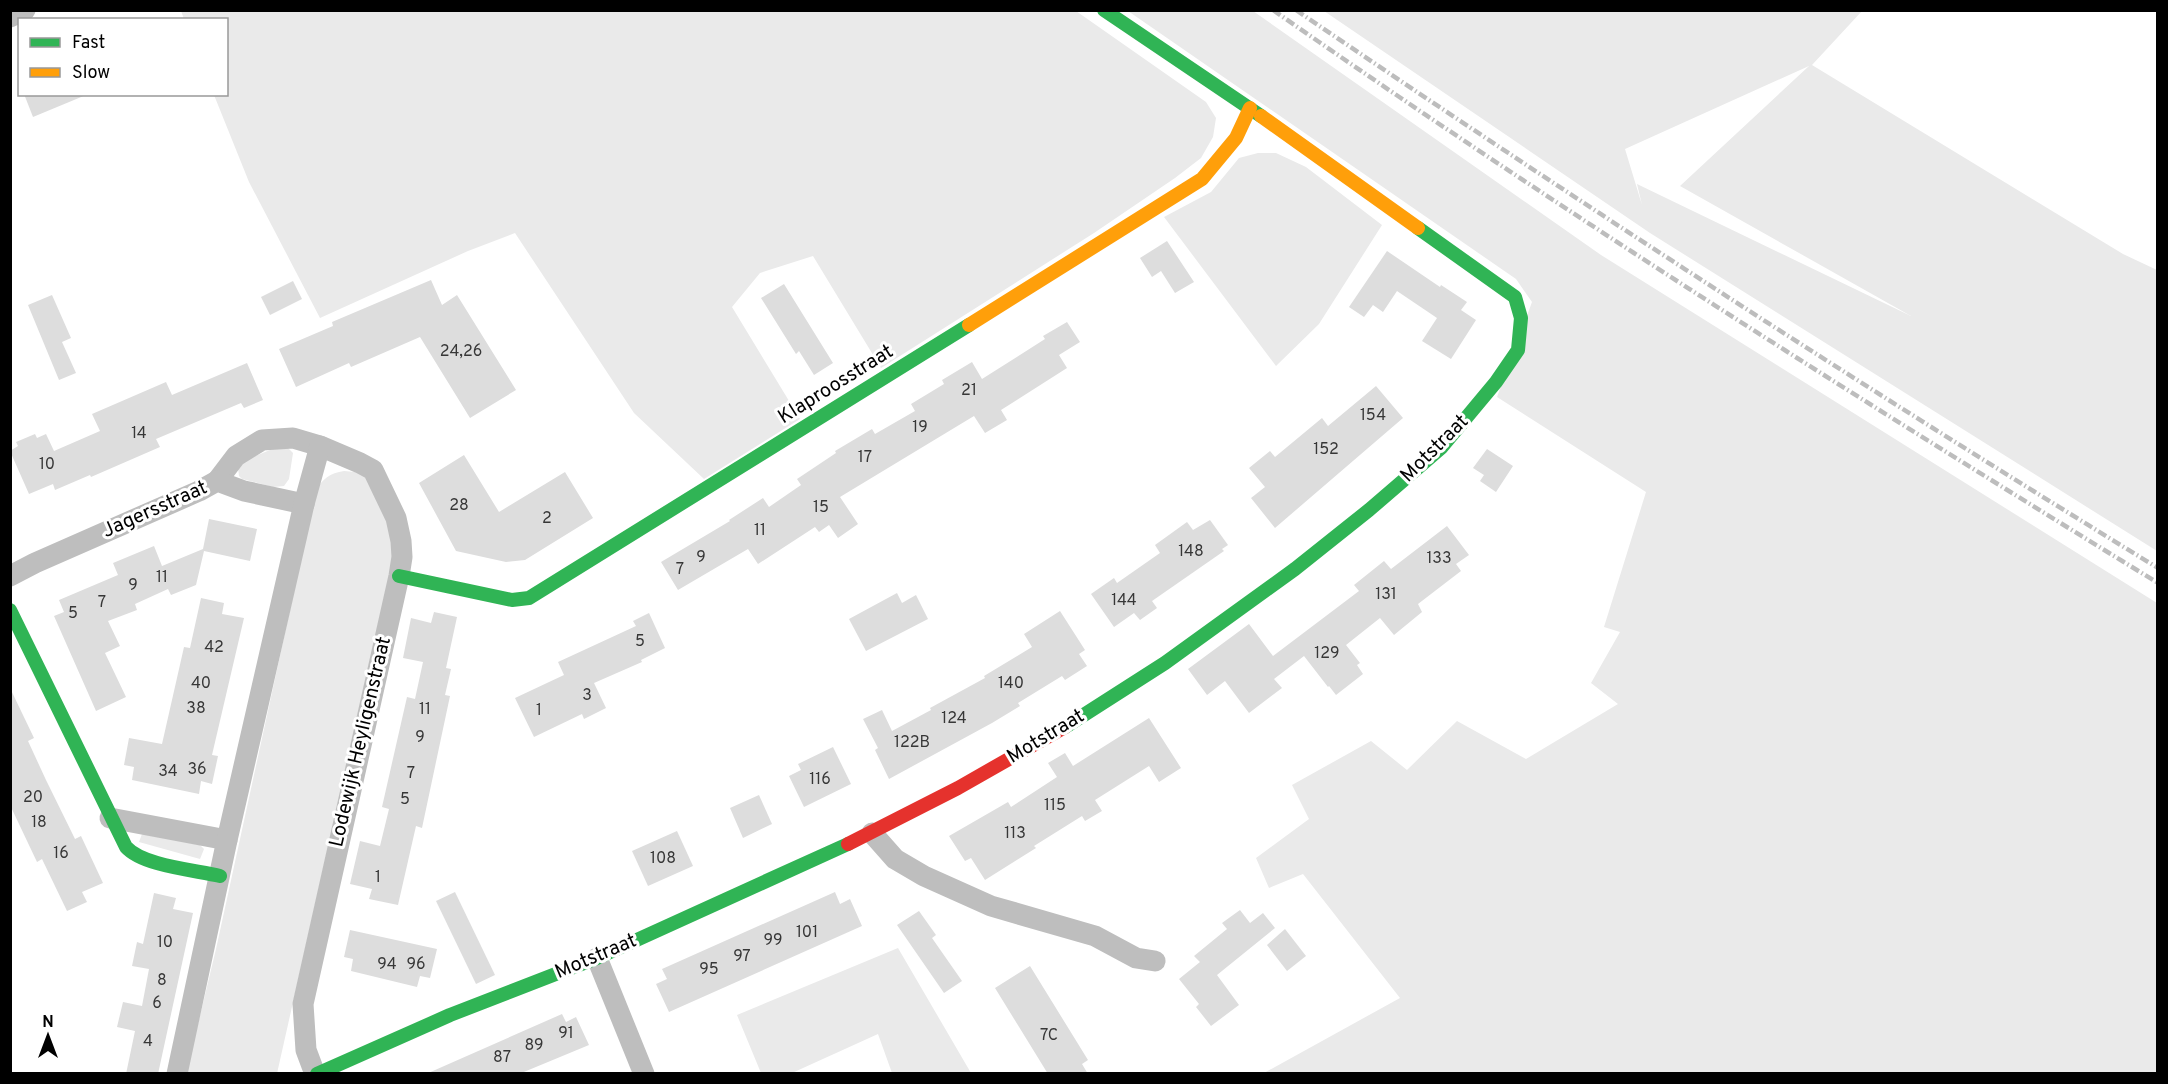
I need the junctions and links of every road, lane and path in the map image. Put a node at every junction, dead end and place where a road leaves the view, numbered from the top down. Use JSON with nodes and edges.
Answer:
{"nodes":[{"id":1,"x":25,"y":10,"type":"edge"},
{"id":2,"x":1104,"y":10,"type":"edge"},
{"id":3,"x":10,"y":17,"type":"edge"},
{"id":4,"x":1250,"y":108,"type":"junction"},
{"id":5,"x":321,"y":446,"type":"junction"},
{"id":6,"x":217,"y":482,"type":"junction"},
{"id":7,"x":304,"y":504,"type":"junction"},
{"id":8,"x":10,"y":576,"type":"edge"},
{"id":9,"x":399,"y":576,"type":"junction"},
{"id":10,"x":10,"y":610,"type":"edge"},
{"id":11,"x":110,"y":818,"type":"junction"},
{"id":12,"x":872,"y":833,"type":"junction"},
{"id":13,"x":227,"y":840,"type":"junction"},
{"id":14,"x":220,"y":876,"type":"junction"},
{"id":15,"x":597,"y":958,"type":"junction"},
{"id":16,"x":1155,"y":961,"type":"dead end"},
{"id":17,"x":177,"y":1074,"type":"edge"},
{"id":18,"x":316,"y":1074,"type":"edge"},
{"id":19,"x":644,"y":1074,"type":"edge"}],
"edges":[{"from":1,"to":3,"type":"street"},
{"from":2,"to":4,"type":"street","name":"Motstraat"},
{"from":4,"to":9,"type":"street","name":"Klaproosstraat"},
{"from":4,"to":12,"type":"street","name":"Motstraat"},
{"from":5,"to":6,"type":"street","name":"Lodewijk Heyligenstraat"},
{"from":5,"to":7,"type":"street"},
{"from":5,"to":9,"type":"street","name":"Lodewijk Heyligenstraat"},
{"from":6,"to":7,"type":"street","name":"Jagersstraat"},
{"from":6,"to":8,"type":"street","name":"Jagersstraat"},
{"from":7,"to":13,"type":"street"},
{"from":9,"to":18,"type":"street","name":"Lodewijk Heyligenstraat"},
{"from":10,"to":11,"type":"street"},
{"from":11,"to":13,"type":"street"},
{"from":11,"to":14,"type":"street"},
{"from":12,"to":15,"type":"street","name":"Motstraat"},
{"from":12,"to":16,"type":"street"},
{"from":13,"to":14,"type":"street"},
{"from":14,"to":17,"type":"street"},
{"from":15,"to":18,"type":"street","name":"Motstraat"},
{"from":15,"to":19,"type":"street"}]}
